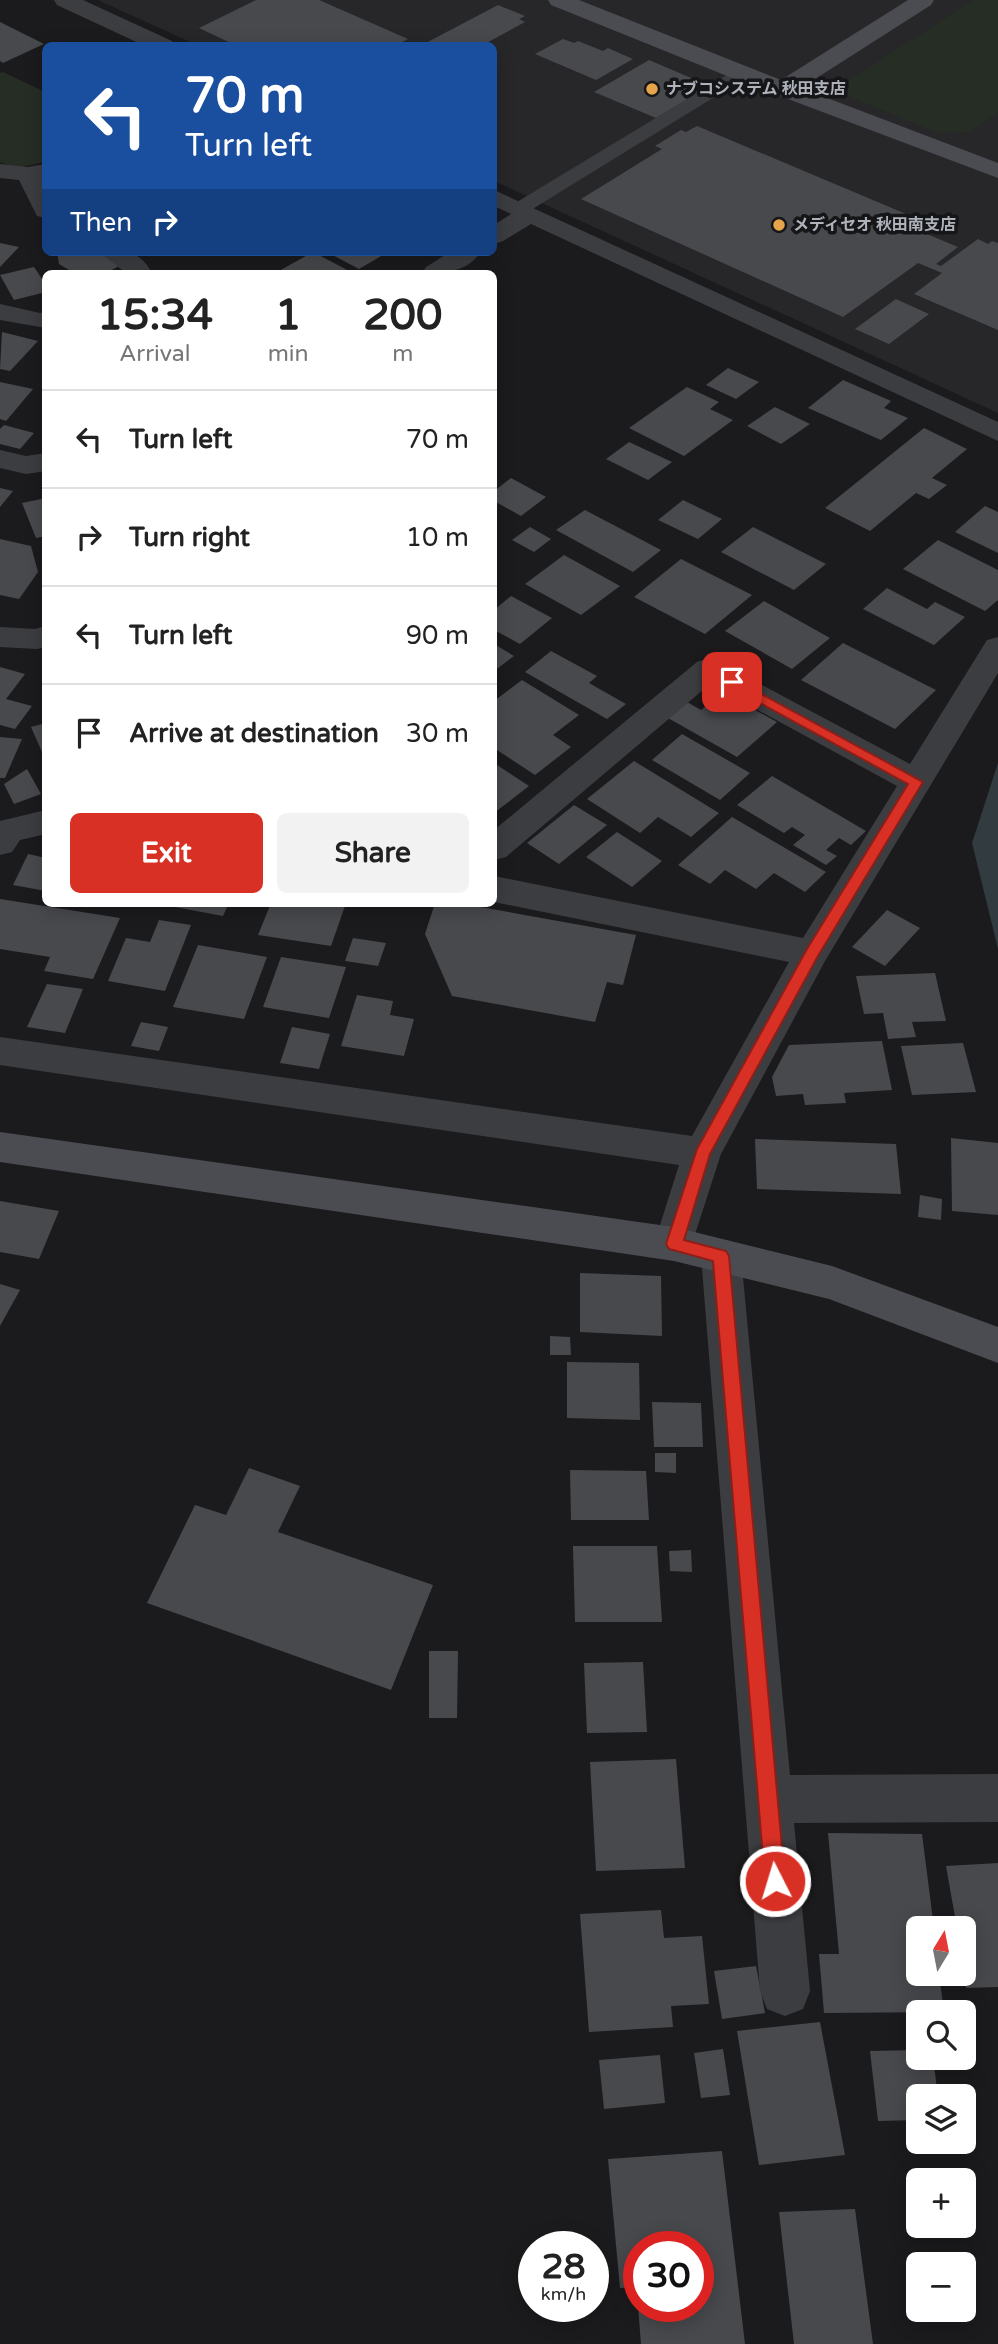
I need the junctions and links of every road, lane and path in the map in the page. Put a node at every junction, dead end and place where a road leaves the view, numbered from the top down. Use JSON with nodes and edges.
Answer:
{"nodes":[{"id":1,"x":65,"y":0,"type":"edge"},
{"id":2,"x":559,"y":0,"type":"edge"},
{"id":3,"x":917,"y":1,"type":"edge"},
{"id":4,"x":155,"y":42,"type":"edge"},
{"id":5,"x":740,"y":73,"type":"junction"},
{"id":6,"x":783,"y":89,"type":"junction"},
{"id":7,"x":995,"y":166,"type":"edge"},
{"id":8,"x":0,"y":171,"type":"edge"},
{"id":9,"x":37,"y":173,"type":"edge"},
{"id":10,"x":42,"y":194,"type":"edge"},
{"id":11,"x":497,"y":198,"type":"edge"},
{"id":12,"x":524,"y":212,"type":"junction"},
{"id":13,"x":497,"y":234,"type":"edge"},
{"id":14,"x":462,"y":256,"type":"edge"},
{"id":15,"x":440,"y":270,"type":"edge"},
{"id":16,"x":0,"y":312,"type":"edge"},
{"id":17,"x":42,"y":321,"type":"edge"},
{"id":18,"x":998,"y":433,"type":"edge"},
{"id":19,"x":0,"y":459,"type":"edge"},
{"id":20,"x":42,"y":463,"type":"edge"},
{"id":21,"x":0,"y":637,"type":"edge"},
{"id":22,"x":42,"y":637,"type":"edge"},
{"id":23,"x":998,"y":648,"type":"edge"},
{"id":24,"x":916,"y":782,"type":"junction"},
{"id":25,"x":42,"y":823,"type":"edge"},
{"id":26,"x":3,"y":834,"type":"edge"},
{"id":27,"x":497,"y":845,"type":"edge"},
{"id":28,"x":497,"y":890,"type":"edge"},
{"id":29,"x":812,"y":953,"type":"junction"},
{"id":30,"x":0,"y":1051,"type":"edge"},
{"id":31,"x":0,"y":1147,"type":"edge"},
{"id":32,"x":702,"y":1153,"type":"junction"},
{"id":33,"x":674,"y":1244,"type":"junction"},
{"id":34,"x":721,"y":1256,"type":"junction"},
{"id":35,"x":998,"y":1345,"type":"edge"},
{"id":36,"x":998,"y":1798,"type":"edge"},
{"id":37,"x":768,"y":1799,"type":"junction"},
{"id":38,"x":785,"y":1991,"type":"dead end"}],
"edges":[{"from":1,"to":4,"type":"street"},
{"from":2,"to":5,"type":"street"},
{"from":3,"to":6,"type":"street"},
{"from":5,"to":6,"type":"street"},
{"from":5,"to":12,"type":"lane"},
{"from":6,"to":7,"type":"street"},
{"from":8,"to":9,"type":"street"},
{"from":9,"to":10,"type":"street"},
{"from":11,"to":12,"type":"street"},
{"from":12,"to":13,"type":"street"},
{"from":12,"to":18,"type":"street"},
{"from":14,"to":15,"type":"street"},
{"from":16,"to":17,"type":"street"},
{"from":19,"to":20,"type":"street"},
{"from":21,"to":22,"type":"street"},
{"from":23,"to":24,"type":"street"},
{"from":24,"to":27,"type":"street"},
{"from":24,"to":29,"type":"street"},
{"from":25,"to":26,"type":"street"},
{"from":28,"to":29,"type":"street"},
{"from":29,"to":32,"type":"street"},
{"from":30,"to":32,"type":"street"},
{"from":31,"to":33,"type":"street"},
{"from":32,"to":33,"type":"street"},
{"from":33,"to":34,"type":"street"},
{"from":34,"to":35,"type":"street"},
{"from":34,"to":37,"type":"street"},
{"from":36,"to":37,"type":"street"},
{"from":37,"to":38,"type":"street"}]}
